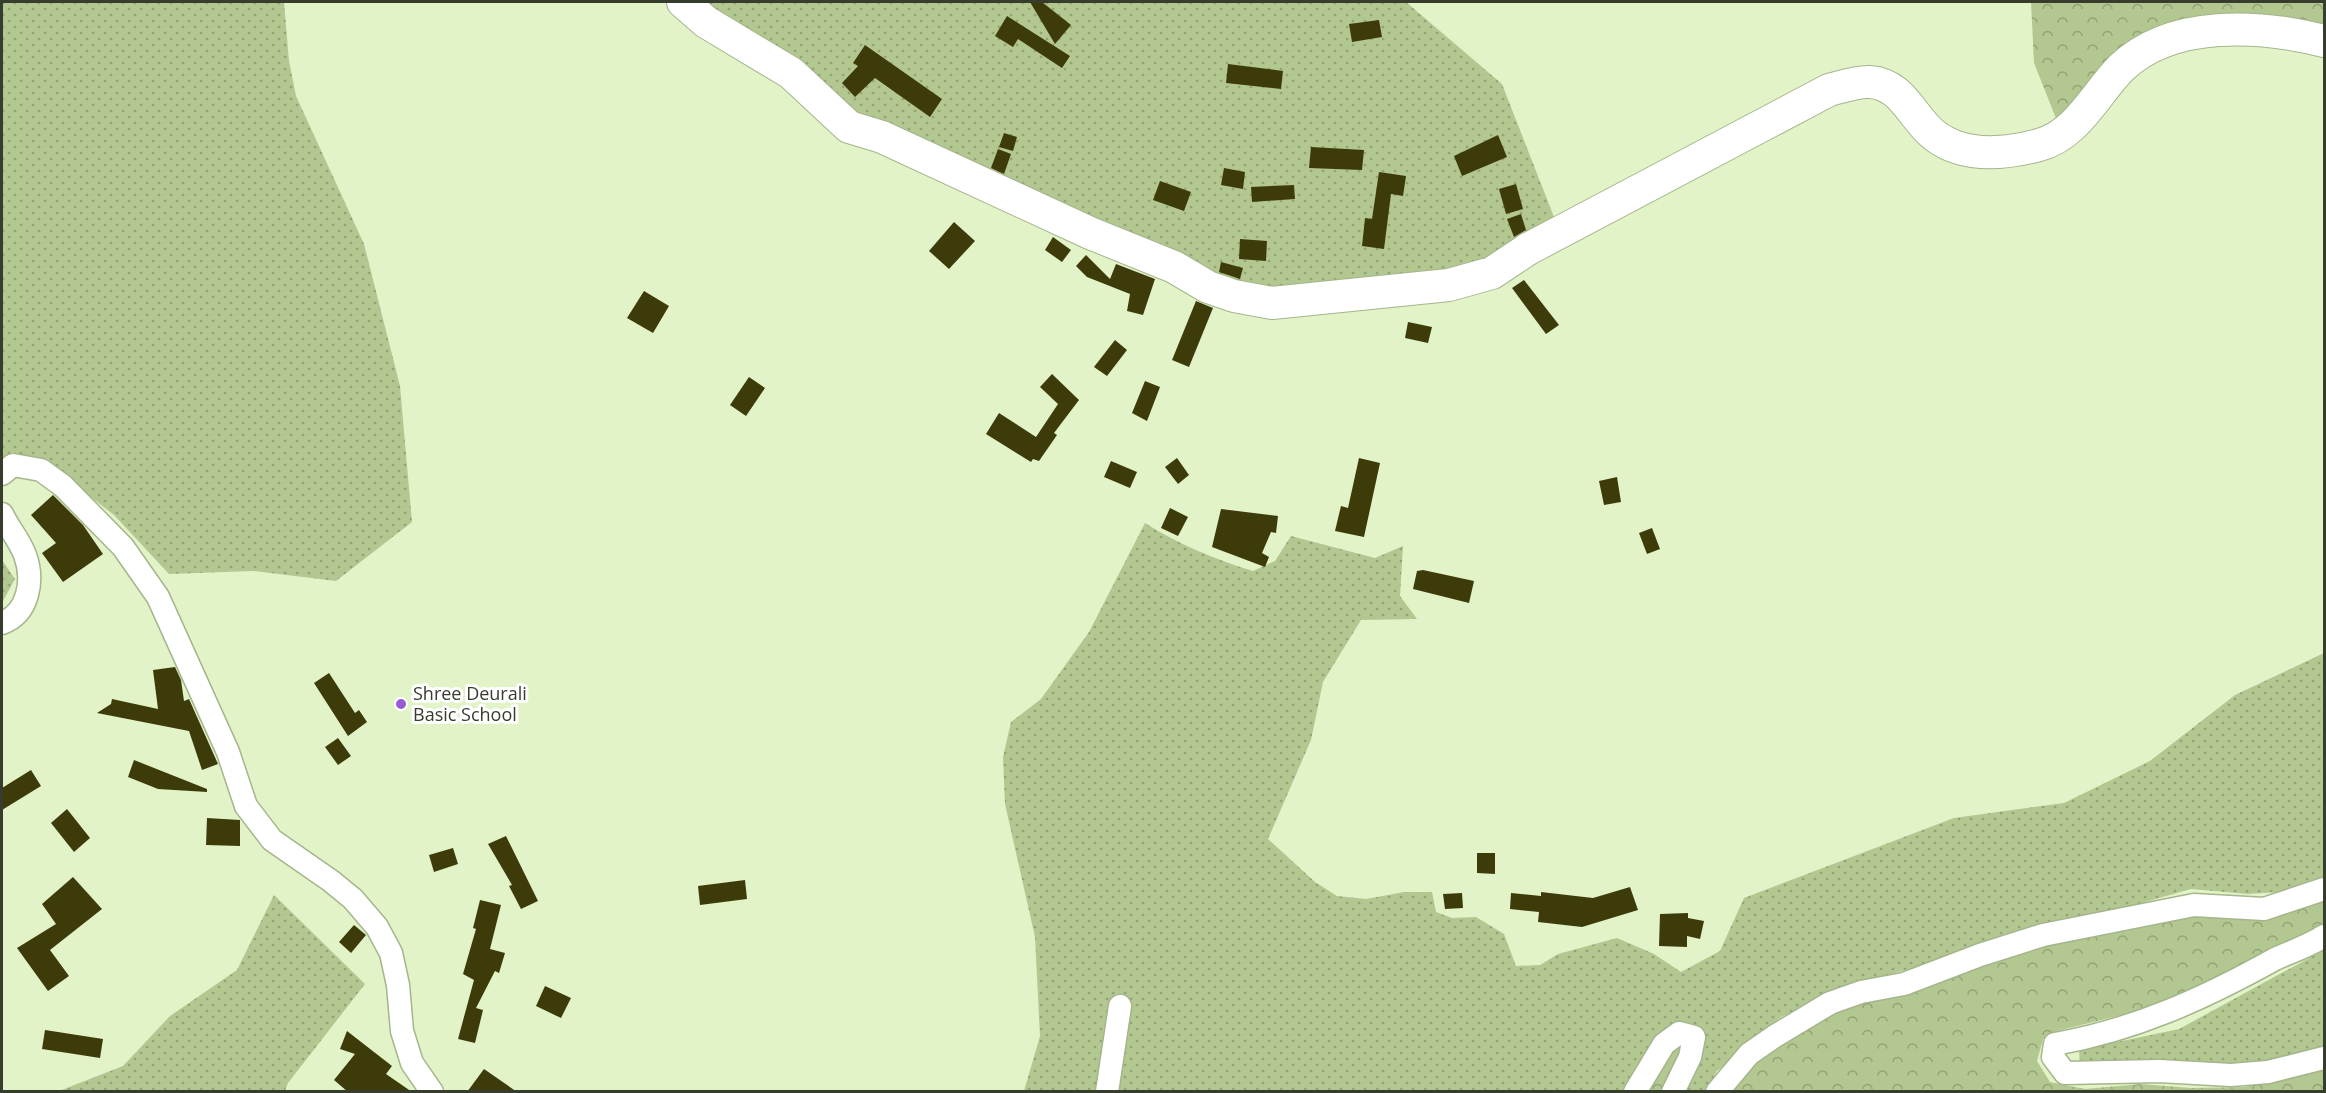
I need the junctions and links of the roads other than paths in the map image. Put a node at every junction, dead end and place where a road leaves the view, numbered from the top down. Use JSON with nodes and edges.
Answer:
{"nodes":[{"id":1,"x":683,"y":2,"type":"edge"},
{"id":2,"x":2325,"y":41,"type":"edge"},
{"id":3,"x":2,"y":474,"type":"edge"},
{"id":4,"x":2,"y":514,"type":"edge"},
{"id":5,"x":2,"y":623,"type":"edge"},
{"id":6,"x":2325,"y":890,"type":"edge"},
{"id":7,"x":2325,"y":936,"type":"edge"},
{"id":8,"x":1120,"y":1006,"type":"dead end"},
{"id":9,"x":2325,"y":1058,"type":"edge"},
{"id":10,"x":432,"y":1092,"type":"edge"},
{"id":11,"x":1107,"y":1092,"type":"edge"},
{"id":12,"x":1635,"y":1092,"type":"edge"},
{"id":13,"x":1673,"y":1092,"type":"edge"},
{"id":14,"x":1717,"y":1092,"type":"edge"}],
"edges":[{"from":1,"to":2,"type":"street"},
{"from":3,"to":10,"type":"street"},
{"from":4,"to":5,"type":"street"},
{"from":6,"to":14,"type":"street"},
{"from":7,"to":9,"type":"street"},
{"from":8,"to":11,"type":"street"},
{"from":12,"to":13,"type":"street"}]}
